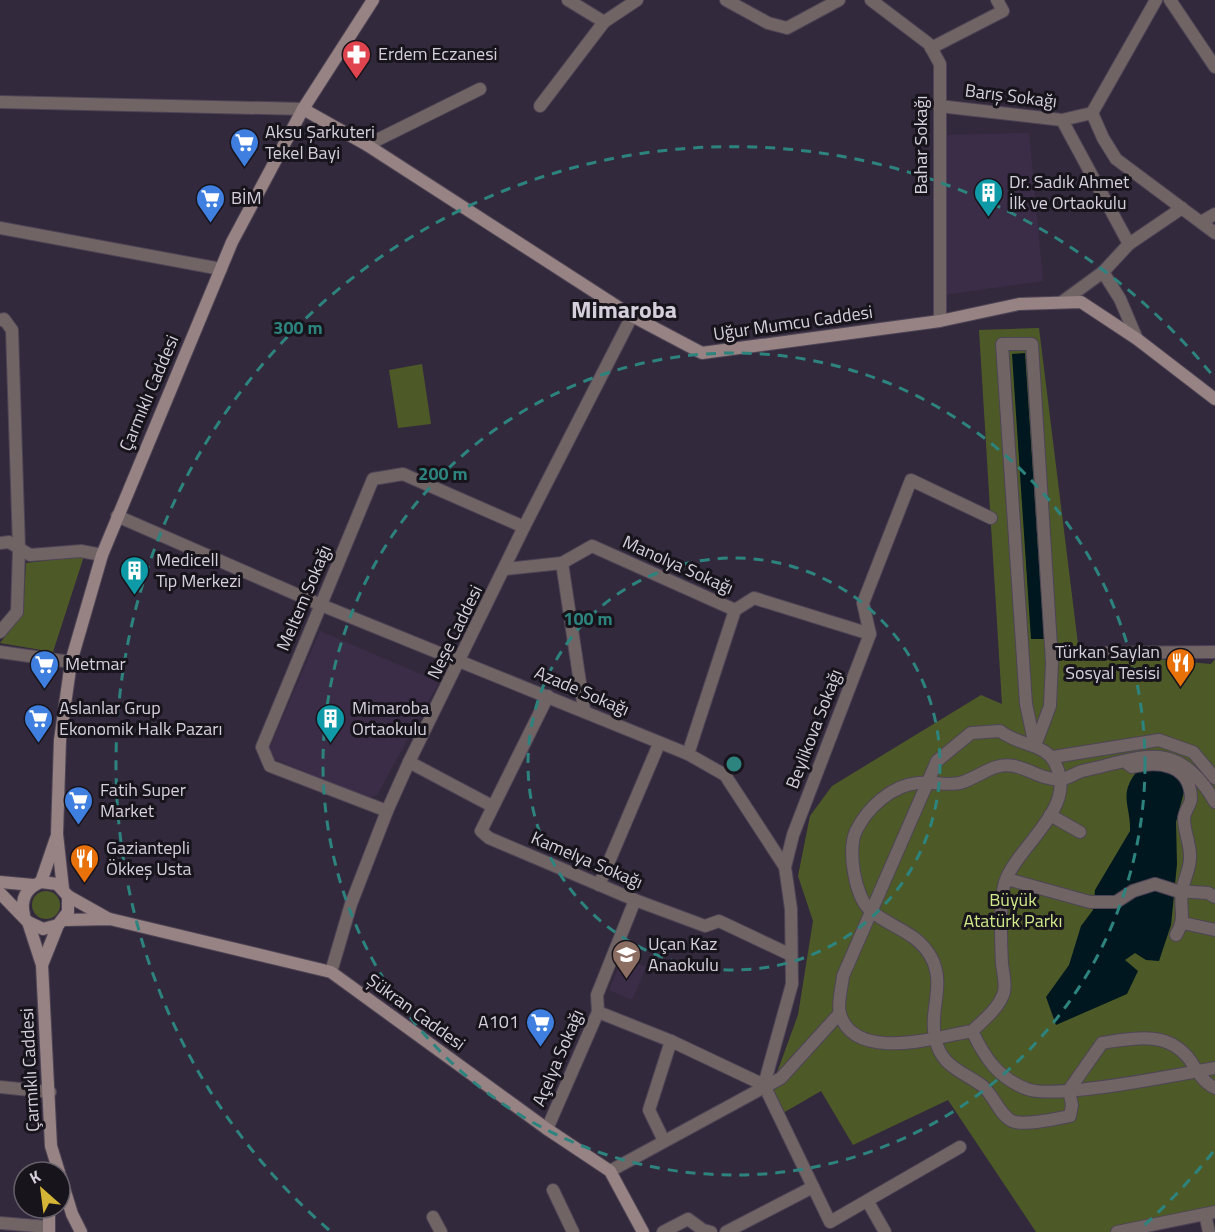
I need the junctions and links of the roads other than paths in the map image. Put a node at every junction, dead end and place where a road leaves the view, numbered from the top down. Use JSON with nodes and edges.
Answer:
{"nodes":[{"id":1,"x":373,"y":0,"type":"edge"},
{"id":2,"x":568,"y":0,"type":"edge"},
{"id":3,"x":637,"y":0,"type":"edge"},
{"id":4,"x":726,"y":0,"type":"edge"},
{"id":5,"x":839,"y":0,"type":"edge"},
{"id":6,"x":870,"y":0,"type":"edge"},
{"id":7,"x":997,"y":0,"type":"edge"},
{"id":8,"x":1156,"y":0,"type":"edge"},
{"id":9,"x":1170,"y":0,"type":"edge"},
{"id":10,"x":604,"y":22,"type":"junction"},
{"id":11,"x":1210,"y":47,"type":"edge"},
{"id":12,"x":931,"y":48,"type":"junction"},
{"id":13,"x":1215,"y":67,"type":"edge"},
{"id":14,"x":480,"y":89,"type":"dead end"},
{"id":15,"x":0,"y":102,"type":"edge"},
{"id":16,"x":540,"y":106,"type":"dead end"},
{"id":17,"x":939,"y":106,"type":"junction"},
{"id":18,"x":303,"y":109,"type":"junction"},
{"id":19,"x":1092,"y":113,"type":"junction"},
{"id":20,"x":1062,"y":120,"type":"junction"},
{"id":21,"x":367,"y":145,"type":"junction"},
{"id":22,"x":1182,"y":208,"type":"junction"},
{"id":23,"x":1215,"y":214,"type":"edge"},
{"id":24,"x":1201,"y":222,"type":"junction"},
{"id":25,"x":0,"y":228,"type":"edge"},
{"id":26,"x":1215,"y":233,"type":"edge"},
{"id":27,"x":1129,"y":244,"type":"junction"},
{"id":28,"x":221,"y":269,"type":"junction"},
{"id":29,"x":1103,"y":272,"type":"junction"},
{"id":30,"x":1062,"y":302,"type":"junction"},
{"id":31,"x":632,"y":316,"type":"junction"},
{"id":32,"x":0,"y":320,"type":"edge"},
{"id":33,"x":940,"y":321,"type":"junction"},
{"id":34,"x":1137,"y":339,"type":"junction"},
{"id":35,"x":1215,"y":399,"type":"edge"},
{"id":36,"x":117,"y":516,"type":"junction"},
{"id":37,"x":991,"y":518,"type":"dead end"},
{"id":38,"x":524,"y":527,"type":"junction"},
{"id":39,"x":0,"y":543,"type":"edge"},
{"id":40,"x":18,"y":548,"type":"junction"},
{"id":41,"x":102,"y":555,"type":"junction"},
{"id":42,"x":562,"y":563,"type":"junction"},
{"id":43,"x":506,"y":569,"type":"junction"},
{"id":44,"x":321,"y":605,"type":"junction"},
{"id":45,"x":735,"y":610,"type":"junction"},
{"id":46,"x":0,"y":632,"type":"edge"},
{"id":47,"x":870,"y":634,"type":"junction"},
{"id":48,"x":0,"y":652,"type":"edge"},
{"id":49,"x":1079,"y":652,"type":"dead end"},
{"id":50,"x":1215,"y":652,"type":"edge"},
{"id":51,"x":461,"y":661,"type":"junction"},
{"id":52,"x":72,"y":662,"type":"junction"},
{"id":53,"x":548,"y":696,"type":"junction"},
{"id":54,"x":584,"y":709,"type":"junction"},
{"id":55,"x":659,"y":744,"type":"junction"},
{"id":56,"x":1035,"y":746,"type":"junction"},
{"id":57,"x":688,"y":754,"type":"junction"},
{"id":58,"x":1053,"y":757,"type":"junction"},
{"id":59,"x":1124,"y":761,"type":"junction"},
{"id":60,"x":409,"y":762,"type":"junction"},
{"id":61,"x":1215,"y":778,"type":"edge"},
{"id":62,"x":1061,"y":779,"type":"junction"},
{"id":63,"x":928,"y":783,"type":"junction"},
{"id":64,"x":1215,"y":801,"type":"edge"},
{"id":65,"x":492,"y":806,"type":"junction"},
{"id":66,"x":387,"y":811,"type":"junction"},
{"id":67,"x":1050,"y":814,"type":"junction"},
{"id":68,"x":1080,"y":832,"type":"dead end"},
{"id":69,"x":57,"y":834,"type":"junction"},
{"id":70,"x":785,"y":867,"type":"junction"},
{"id":71,"x":1007,"y":879,"type":"junction"},
{"id":72,"x":0,"y":882,"type":"edge"},
{"id":73,"x":37,"y":884,"type":"junction"},
{"id":74,"x":599,"y":885,"type":"junction"},
{"id":75,"x":1177,"y":891,"type":"junction"},
{"id":76,"x":0,"y":893,"type":"edge"},
{"id":77,"x":65,"y":893,"type":"junction"},
{"id":78,"x":1215,"y":897,"type":"edge"},
{"id":79,"x":635,"y":900,"type":"junction"},
{"id":80,"x":872,"y":912,"type":"junction"},
{"id":81,"x":26,"y":918,"type":"junction"},
{"id":82,"x":110,"y":920,"type":"junction"},
{"id":83,"x":62,"y":923,"type":"junction"},
{"id":84,"x":1183,"y":923,"type":"junction"},
{"id":85,"x":1215,"y":930,"type":"edge"},
{"id":86,"x":1176,"y":935,"type":"dead end"},
{"id":87,"x":791,"y":956,"type":"junction"},
{"id":88,"x":42,"y":965,"type":"junction"},
{"id":89,"x":331,"y":972,"type":"junction"},
{"id":90,"x":598,"y":1012,"type":"junction"},
{"id":91,"x":840,"y":1013,"type":"junction"},
{"id":92,"x":972,"y":1031,"type":"junction"},
{"id":93,"x":935,"y":1038,"type":"junction"},
{"id":94,"x":671,"y":1041,"type":"junction"},
{"id":95,"x":1215,"y":1068,"type":"edge"},
{"id":96,"x":1196,"y":1072,"type":"junction"},
{"id":97,"x":764,"y":1085,"type":"junction"},
{"id":98,"x":0,"y":1087,"type":"edge"},
{"id":99,"x":1215,"y":1088,"type":"edge"},
{"id":100,"x":1069,"y":1090,"type":"junction"},
{"id":101,"x":50,"y":1092,"type":"junction"},
{"id":102,"x":547,"y":1129,"type":"junction"},
{"id":103,"x":664,"y":1141,"type":"junction"},
{"id":104,"x":51,"y":1146,"type":"junction"},
{"id":105,"x":960,"y":1147,"type":"dead end"},
{"id":106,"x":50,"y":1160,"type":"edge"},
{"id":107,"x":55,"y":1160,"type":"edge"},
{"id":108,"x":610,"y":1171,"type":"junction"},
{"id":109,"x":813,"y":1187,"type":"junction"},
{"id":110,"x":554,"y":1190,"type":"dead end"},
{"id":111,"x":868,"y":1202,"type":"junction"},
{"id":112,"x":1210,"y":1213,"type":"edge"},
{"id":113,"x":72,"y":1214,"type":"edge"},
{"id":114,"x":433,"y":1217,"type":"dead end"},
{"id":115,"x":0,"y":1223,"type":"edge"},
{"id":116,"x":49,"y":1230,"type":"edge"},
{"id":117,"x":81,"y":1232,"type":"edge"},
{"id":118,"x":441,"y":1232,"type":"edge"},
{"id":119,"x":573,"y":1232,"type":"edge"},
{"id":120,"x":643,"y":1232,"type":"edge"},
{"id":121,"x":663,"y":1232,"type":"edge"},
{"id":122,"x":711,"y":1232,"type":"edge"},
{"id":123,"x":726,"y":1232,"type":"edge"},
{"id":124,"x":885,"y":1232,"type":"edge"},
{"id":125,"x":1117,"y":1232,"type":"edge"},
{"id":126,"x":1209,"y":1232,"type":"edge"}],
"edges":[{"from":1,"to":18,"type":"main road","name":"Çarmıklı Caddesi"},
{"from":2,"to":10,"type":"street"},
{"from":3,"to":10,"type":"street"},
{"from":4,"to":5,"type":"street"},
{"from":6,"to":12,"type":"street"},
{"from":7,"to":12,"type":"street"},
{"from":8,"to":19,"type":"street"},
{"from":9,"to":11,"type":"street"},
{"from":10,"to":16,"type":"street"},
{"from":11,"to":13,"type":"street"},
{"from":12,"to":17,"type":"street","name":"Bahar Sokağı"},
{"from":14,"to":21,"type":"street"},
{"from":15,"to":18,"type":"street"},
{"from":17,"to":20,"type":"street","name":"Barış Sokağı"},
{"from":17,"to":33,"type":"street","name":"Bahar Sokağı"},
{"from":18,"to":21,"type":"main road","name":"Uğur Mumcu Caddesi"},
{"from":18,"to":28,"type":"main road","name":"Çarmıklı Caddesi"},
{"from":19,"to":20,"type":"street","name":"Barış Sokağı"},
{"from":19,"to":22,"type":"street"},
{"from":20,"to":27,"type":"street"},
{"from":21,"to":31,"type":"main road","name":"Uğur Mumcu Caddesi"},
{"from":22,"to":24,"type":"street"},
{"from":22,"to":27,"type":"street"},
{"from":23,"to":24,"type":"street"},
{"from":24,"to":26,"type":"street"},
{"from":25,"to":28,"type":"street"},
{"from":27,"to":29,"type":"street"},
{"from":28,"to":36,"type":"main road","name":"Çarmıklı Caddesi"},
{"from":29,"to":30,"type":"street"},
{"from":29,"to":34,"type":"street"},
{"from":30,"to":33,"type":"main road","name":"Uğur Mumcu Caddesi"},
{"from":30,"to":34,"type":"main road","name":"Uğur Mumcu Caddesi"},
{"from":31,"to":33,"type":"main road","name":"Uğur Mumcu Caddesi"},
{"from":31,"to":38,"type":"street","name":"Neşe Caddesi"},
{"from":32,"to":40,"type":"street"},
{"from":34,"to":35,"type":"main road","name":"Uğur Mumcu Caddesi"},
{"from":36,"to":41,"type":"main road","name":"Çarmıklı Caddesi"},
{"from":36,"to":44,"type":"street","name":"Azade Sokağı"},
{"from":37,"to":47,"type":"street"},
{"from":38,"to":43,"type":"street","name":"Neşe Caddesi"},
{"from":38,"to":44,"type":"street","name":"Meltem Sokağı"},
{"from":39,"to":40,"type":"street"},
{"from":40,"to":41,"type":"street"},
{"from":40,"to":46,"type":"street"},
{"from":41,"to":52,"type":"main road","name":"Çarmıklı Caddesi"},
{"from":42,"to":43,"type":"street","name":"Manolya Sokağı"},
{"from":42,"to":45,"type":"street","name":"Manolya Sokağı"},
{"from":42,"to":54,"type":"street"},
{"from":43,"to":51,"type":"street","name":"Neşe Caddesi"},
{"from":44,"to":51,"type":"street","name":"Azade Sokağı"},
{"from":44,"to":66,"type":"street","name":"Meltem Sokağı"},
{"from":45,"to":47,"type":"street","name":"Manolya Sokağı"},
{"from":45,"to":57,"type":"street"},
{"from":47,"to":70,"type":"street","name":"Beylikova Sokağı"},
{"from":48,"to":52,"type":"street"},
{"from":49,"to":50,"type":"street"},
{"from":51,"to":53,"type":"street","name":"Azade Sokağı"},
{"from":51,"to":60,"type":"street","name":"Neşe Caddesi"},
{"from":52,"to":69,"type":"main road","name":"Çarmıklı Caddesi"},
{"from":53,"to":54,"type":"street","name":"Azade Sokağı"},
{"from":53,"to":65,"type":"street"},
{"from":54,"to":55,"type":"street","name":"Azade Sokağı"},
{"from":55,"to":57,"type":"street","name":"Azade Sokağı"},
{"from":55,"to":74,"type":"street"},
{"from":56,"to":56,"type":"street"},
{"from":56,"to":58,"type":"street"},
{"from":56,"to":63,"type":"street"},
{"from":57,"to":70,"type":"street","name":"Azade Sokağı"},
{"from":58,"to":61,"type":"street"},
{"from":58,"to":62,"type":"street"},
{"from":59,"to":62,"type":"street"},
{"from":59,"to":64,"type":"street"},
{"from":59,"to":75,"type":"street"},
{"from":60,"to":65,"type":"street"},
{"from":60,"to":66,"type":"street","name":"Neşe Caddesi"},
{"from":62,"to":63,"type":"street"},
{"from":62,"to":67,"type":"street"},
{"from":63,"to":80,"type":"street"},
{"from":63,"to":80,"type":"street"},
{"from":65,"to":74,"type":"street","name":"Kamelya Sokağı"},
{"from":66,"to":89,"type":"street","name":"Neşe Caddesi"},
{"from":67,"to":68,"type":"street"},
{"from":67,"to":71,"type":"street"},
{"from":69,"to":73,"type":"main road"},
{"from":69,"to":77,"type":"main road"},
{"from":70,"to":87,"type":"street","name":"Azade Sokağı"},
{"from":71,"to":75,"type":"street"},
{"from":71,"to":92,"type":"street"},
{"from":72,"to":73,"type":"main road"},
{"from":73,"to":77,"type":"main road"},
{"from":73,"to":81,"type":"main road"},
{"from":74,"to":79,"type":"street","name":"Kamelya Sokağı"},
{"from":75,"to":78,"type":"street"},
{"from":75,"to":84,"type":"street"},
{"from":76,"to":81,"type":"main road"},
{"from":77,"to":82,"type":"main road"},
{"from":77,"to":83,"type":"main road"},
{"from":79,"to":87,"type":"street","name":"Kamelya Sokağı"},
{"from":79,"to":90,"type":"street","name":"Açelya Sokağı"},
{"from":80,"to":91,"type":"street"},
{"from":80,"to":93,"type":"street"},
{"from":81,"to":83,"type":"main road"},
{"from":81,"to":88,"type":"main road"},
{"from":82,"to":83,"type":"main road"},
{"from":82,"to":89,"type":"main road","name":"Şükran Caddesi"},
{"from":83,"to":88,"type":"main road"},
{"from":84,"to":85,"type":"street"},
{"from":84,"to":86,"type":"street"},
{"from":87,"to":97,"type":"street","name":"Azade Sokağı"},
{"from":88,"to":101,"type":"main road","name":"Çarmıklı Caddesi"},
{"from":89,"to":102,"type":"main road","name":"Şükran Caddesi"},
{"from":90,"to":94,"type":"street"},
{"from":90,"to":102,"type":"street","name":"Açelya Sokağı"},
{"from":91,"to":93,"type":"street"},
{"from":91,"to":97,"type":"street"},
{"from":92,"to":93,"type":"street"},
{"from":92,"to":100,"type":"street"},
{"from":93,"to":100,"type":"street"},
{"from":94,"to":97,"type":"street"},
{"from":94,"to":103,"type":"street"},
{"from":95,"to":96,"type":"street"},
{"from":96,"to":99,"type":"street"},
{"from":96,"to":100,"type":"street"},
{"from":96,"to":100,"type":"street"},
{"from":97,"to":103,"type":"street"},
{"from":97,"to":109,"type":"street"},
{"from":98,"to":101,"type":"street"},
{"from":101,"to":104,"type":"main road","name":"Çarmıklı Caddesi"},
{"from":102,"to":108,"type":"main road","name":"Şükran Caddesi"},
{"from":103,"to":108,"type":"street"},
{"from":104,"to":106,"type":"main road"},
{"from":104,"to":107,"type":"main road","name":"Çarmıklı Caddesi"},
{"from":105,"to":111,"type":"street"},
{"from":108,"to":120,"type":"main road","name":"Şükran Caddesi"},
{"from":109,"to":111,"type":"street"},
{"from":109,"to":123,"type":"street"},
{"from":110,"to":119,"type":"street"},
{"from":111,"to":124,"type":"street"},
{"from":112,"to":125,"type":"street"},
{"from":112,"to":126,"type":"street"},
{"from":113,"to":117,"type":"main road","name":"Çarmıklı Caddesi"},
{"from":114,"to":118,"type":"street"},
{"from":115,"to":116,"type":"street"},
{"from":121,"to":122,"type":"street"}]}
